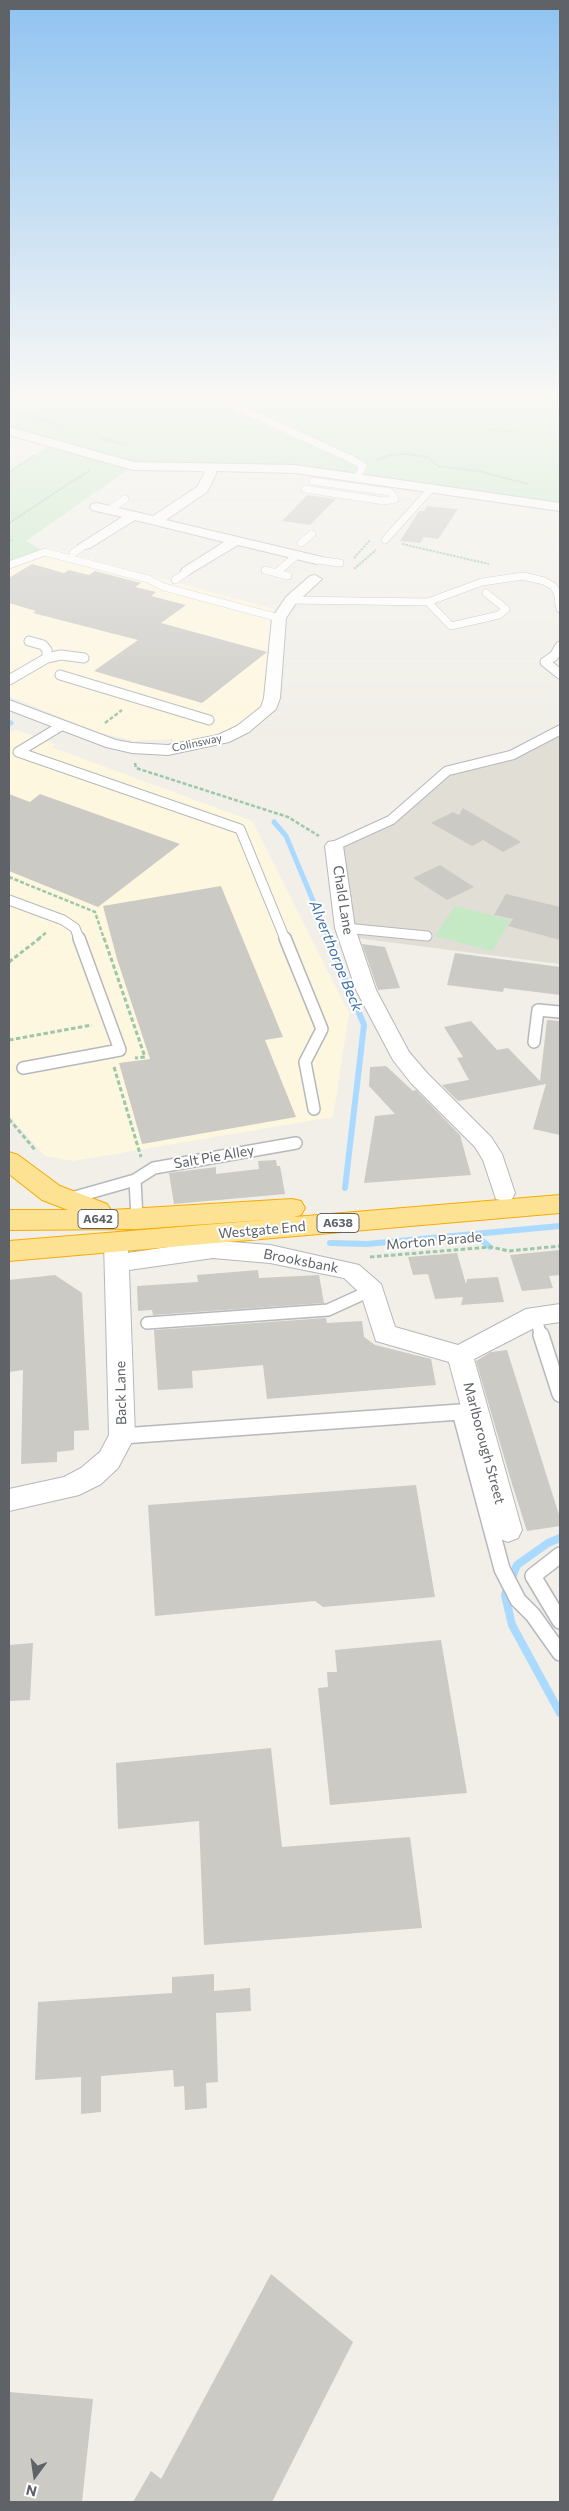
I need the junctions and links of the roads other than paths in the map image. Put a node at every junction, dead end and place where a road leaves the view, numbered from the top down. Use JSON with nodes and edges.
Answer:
{"nodes":[{"id":1,"x":115,"y":511,"type":"edge"},
{"id":2,"x":169,"y":511,"type":"edge"},
{"id":3,"x":411,"y":511,"type":"edge"},
{"id":4,"x":133,"y":516,"type":"junction"},
{"id":5,"x":155,"y":521,"type":"junction"},
{"id":6,"x":312,"y":534,"type":"dead end"},
{"id":7,"x":236,"y":540,"type":"junction"},
{"id":8,"x":385,"y":540,"type":"road end"},
{"id":9,"x":85,"y":545,"type":"joint"},
{"id":10,"x":295,"y":551,"type":"junction"},
{"id":11,"x":73,"y":553,"type":"dead end"},
{"id":12,"x":317,"y":560,"type":"joint"},
{"id":13,"x":340,"y":563,"type":"dead end"},
{"id":14,"x":9,"y":565,"type":"edge"},
{"id":15,"x":265,"y":570,"type":"dead end"},
{"id":16,"x":188,"y":571,"type":"joint"},
{"id":17,"x":276,"y":573,"type":"junction"},
{"id":18,"x":288,"y":576,"type":"dead end"},
{"id":19,"x":315,"y":579,"type":"dead end"},
{"id":20,"x":175,"y":580,"type":"dead end"},
{"id":21,"x":557,"y":587,"type":"edge"},
{"id":22,"x":486,"y":593,"type":"dead end"},
{"id":23,"x":292,"y":600,"type":"junction"},
{"id":24,"x":428,"y":602,"type":"junction"},
{"id":25,"x":560,"y":609,"type":"edge"},
{"id":26,"x":279,"y":618,"type":"junction"},
{"id":27,"x":29,"y":641,"type":"dead end"},
{"id":28,"x":560,"y":646,"type":"edge"},
{"id":29,"x":557,"y":654,"type":"edge"},
{"id":30,"x":47,"y":658,"type":"junction"},
{"id":31,"x":84,"y":658,"type":"dead end"},
{"id":32,"x":560,"y":674,"type":"edge"},
{"id":33,"x":60,"y":675,"type":"dead end"},
{"id":34,"x":9,"y":680,"type":"edge"},
{"id":35,"x":9,"y":705,"type":"edge"},
{"id":36,"x":209,"y":720,"type":"dead end"},
{"id":37,"x":61,"y":726,"type":"junction"},
{"id":38,"x":560,"y":730,"type":"edge"},
{"id":39,"x":334,"y":846,"type":"joint"},
{"id":40,"x":9,"y":900,"type":"edge"},
{"id":41,"x":345,"y":928,"type":"junction"},
{"id":42,"x":426,"y":936,"type":"dead end"},
{"id":43,"x":560,"y":1012,"type":"edge"},
{"id":44,"x":534,"y":1042,"type":"dead end"},
{"id":45,"x":23,"y":1068,"type":"dead end"},
{"id":46,"x":314,"y":1109,"type":"dead end"},
{"id":47,"x":296,"y":1143,"type":"dead end"},
{"id":48,"x":9,"y":1161,"type":"edge"},
{"id":49,"x":135,"y":1180,"type":"junction"},
{"id":50,"x":560,"y":1186,"type":"edge"},
{"id":51,"x":504,"y":1193,"type":"junction"},
{"id":52,"x":9,"y":1200,"type":"edge"},
{"id":53,"x":560,"y":1204,"type":"edge"},
{"id":54,"x":62,"y":1209,"type":"junction"},
{"id":55,"x":136,"y":1219,"type":"junction"},
{"id":56,"x":9,"y":1220,"type":"edge"},
{"id":57,"x":203,"y":1242,"type":"junction"},
{"id":58,"x":9,"y":1251,"type":"edge"},
{"id":59,"x":117,"y":1253,"type":"junction"},
{"id":60,"x":372,"y":1290,"type":"junction"},
{"id":61,"x":560,"y":1313,"type":"edge"},
{"id":62,"x":535,"y":1316,"type":"junction"},
{"id":63,"x":147,"y":1323,"type":"dead end"},
{"id":64,"x":460,"y":1355,"type":"junction"},
{"id":65,"x":560,"y":1394,"type":"edge"},
{"id":66,"x":122,"y":1436,"type":"junction"},
{"id":67,"x":9,"y":1500,"type":"edge"},
{"id":68,"x":508,"y":1530,"type":"dead end"},
{"id":69,"x":560,"y":1556,"type":"edge"},
{"id":70,"x":560,"y":1621,"type":"edge"},
{"id":71,"x":560,"y":1653,"type":"edge"}],
"edges":[{"from":1,"to":4,"type":"street"},
{"from":2,"to":5,"type":"street"},
{"from":3,"to":8,"type":"lane"},
{"from":4,"to":5,"type":"street"},
{"from":4,"to":9,"type":"street"},
{"from":5,"to":7,"type":"street"},
{"from":6,"to":10,"type":"lane"},
{"from":7,"to":10,"type":"street"},
{"from":7,"to":16,"type":"street"},
{"from":9,"to":11,"type":"lane"},
{"from":10,"to":12,"type":"street"},
{"from":10,"to":17,"type":"lane"},
{"from":12,"to":13,"type":"lane"},
{"from":14,"to":26,"type":"lane"},
{"from":15,"to":17,"type":"lane"},
{"from":16,"to":20,"type":"lane"},
{"from":17,"to":18,"type":"lane"},
{"from":19,"to":23,"type":"street"},
{"from":21,"to":24,"type":"lane"},
{"from":21,"to":25,"type":"lane"},
{"from":22,"to":24,"type":"lane"},
{"from":23,"to":24,"type":"lane"},
{"from":23,"to":26,"type":"street"},
{"from":26,"to":37,"type":"street","name":"Colinsway"},
{"from":27,"to":30,"type":"lane"},
{"from":28,"to":29,"type":"lane"},
{"from":29,"to":32,"type":"lane"},
{"from":30,"to":31,"type":"lane"},
{"from":30,"to":34,"type":"lane"},
{"from":33,"to":36,"type":"lane"},
{"from":35,"to":37,"type":"street","name":"Colinsway"},
{"from":37,"to":46,"type":"lane"},
{"from":38,"to":39,"type":"lane","name":"Chald Lane"},
{"from":39,"to":41,"type":"street","name":"Chald Lane"},
{"from":40,"to":45,"type":"lane"},
{"from":41,"to":42,"type":"lane"},
{"from":41,"to":51,"type":"street","name":"Chald Lane"},
{"from":43,"to":44,"type":"lane"},
{"from":47,"to":49,"type":"lane","name":"Salt Pie Alley"},
{"from":48,"to":54,"type":"highway"},
{"from":49,"to":54,"type":"lane","name":"Salt Pie Alley"},
{"from":49,"to":55,"type":"lane"},
{"from":50,"to":51,"type":"highway","name":"Westgate End","number":"A638"},
{"from":51,"to":55,"type":"highway","name":"Westgate End","number":"A638"},
{"from":52,"to":56,"type":"highway"},
{"from":53,"to":57,"type":"highway","name":"Westgate End","number":"A638"},
{"from":54,"to":55,"type":"highway","name":"Westgate End","number":"A642"},
{"from":54,"to":56,"type":"highway","number":"A642"},
{"from":57,"to":59,"type":"highway","name":"Westgate End","number":"A638"},
{"from":57,"to":60,"type":"street","name":"Brooksbank"},
{"from":58,"to":59,"type":"highway","name":"Westgate End","number":"A638"},
{"from":59,"to":66,"type":"street","name":"Back Lane"},
{"from":60,"to":63,"type":"lane"},
{"from":60,"to":64,"type":"street"},
{"from":61,"to":62,"type":"street"},
{"from":62,"to":64,"type":"street"},
{"from":62,"to":65,"type":"lane"},
{"from":64,"to":68,"type":"street","name":"Marlborough Street"},
{"from":66,"to":67,"type":"street","name":"Back Lane"},
{"from":66,"to":71,"type":"lane"},
{"from":69,"to":70,"type":"lane"}]}
